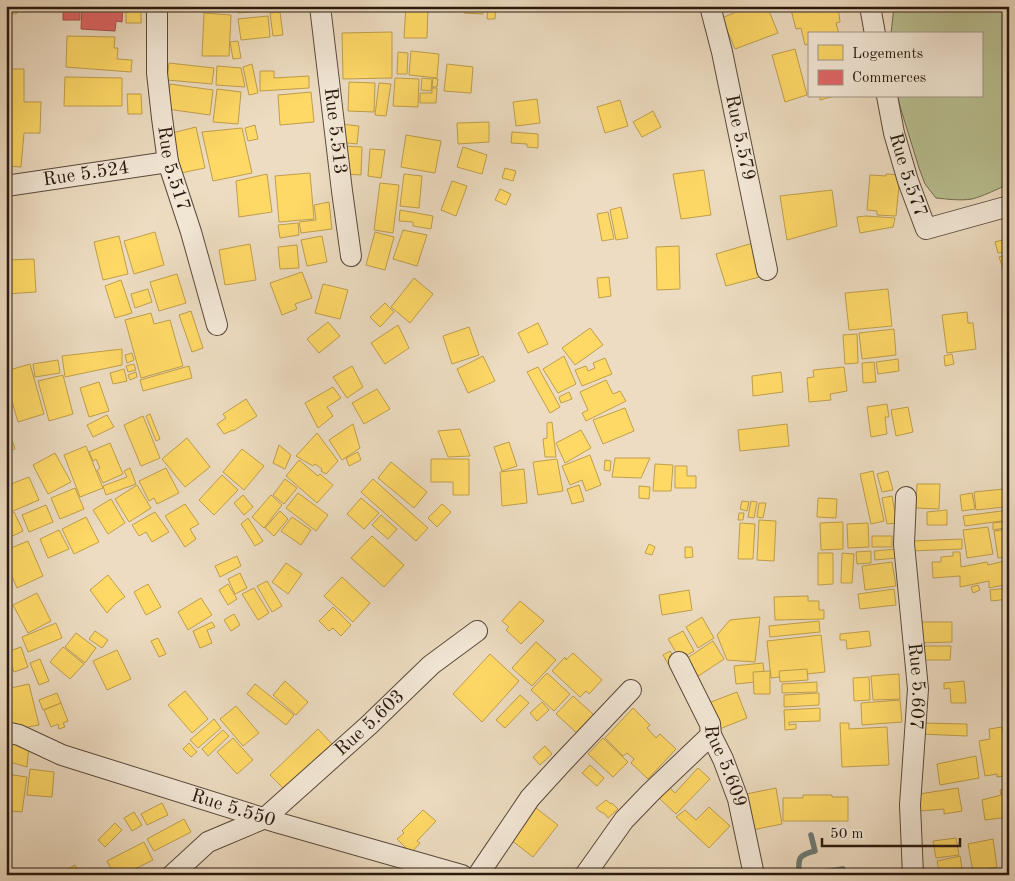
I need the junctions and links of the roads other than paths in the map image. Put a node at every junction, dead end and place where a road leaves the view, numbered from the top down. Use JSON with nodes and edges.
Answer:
{"nodes":[{"id":1,"x":157,"y":6,"type":"edge"},
{"id":2,"x":320,"y":6,"type":"edge"},
{"id":3,"x":710,"y":6,"type":"edge"},
{"id":4,"x":870,"y":6,"type":"edge"},
{"id":5,"x":875,"y":32,"type":"edge"},
{"id":6,"x":887,"y":98,"type":"edge"},
{"id":7,"x":168,"y":162,"type":"junction"},
{"id":8,"x":6,"y":186,"type":"edge"},
{"id":9,"x":1009,"y":206,"type":"edge"},
{"id":10,"x":351,"y":256,"type":"dead end"},
{"id":11,"x":767,"y":270,"type":"dead end"},
{"id":12,"x":217,"y":324,"type":"dead end"},
{"id":13,"x":906,"y":497,"type":"dead end"},
{"id":14,"x":477,"y":631,"type":"dead end"},
{"id":15,"x":679,"y":662,"type":"dead end"},
{"id":16,"x":631,"y":690,"type":"dead end"},
{"id":17,"x":6,"y":732,"type":"edge"},
{"id":18,"x":711,"y":735,"type":"junction"},
{"id":19,"x":265,"y":818,"type":"junction"},
{"id":20,"x":415,"y":869,"type":"edge"},
{"id":21,"x":172,"y":875,"type":"edge"},
{"id":22,"x":462,"y":875,"type":"edge"},
{"id":23,"x":478,"y":875,"type":"edge"},
{"id":24,"x":585,"y":875,"type":"edge"},
{"id":25,"x":754,"y":875,"type":"edge"},
{"id":26,"x":913,"y":875,"type":"edge"}],
"edges":[{"from":1,"to":7,"type":"street","name":"Rue 5.517"},
{"from":2,"to":10,"type":"street","name":"Rue 5.513"},
{"from":3,"to":11,"type":"street","name":"Rue 5.579"},
{"from":4,"to":5,"type":"street"},
{"from":6,"to":9,"type":"street","name":"Rue 5.577"},
{"from":7,"to":8,"type":"street","name":"Rue 5.524"},
{"from":7,"to":12,"type":"street","name":"Rue 5.517"},
{"from":13,"to":26,"type":"street","name":"Rue 5.607"},
{"from":14,"to":19,"type":"street","name":"Rue 5.603"},
{"from":15,"to":18,"type":"street","name":"Rue 5.609"},
{"from":16,"to":23,"type":"street"},
{"from":17,"to":19,"type":"street","name":"Rue 5.550"},
{"from":18,"to":24,"type":"street"},
{"from":18,"to":25,"type":"street","name":"Rue 5.609"},
{"from":19,"to":20,"type":"street","name":"Rue 5.550"},
{"from":19,"to":21,"type":"street","name":"Rue 5.603"},
{"from":20,"to":22,"type":"street","name":"Rue 5.550"}]}
